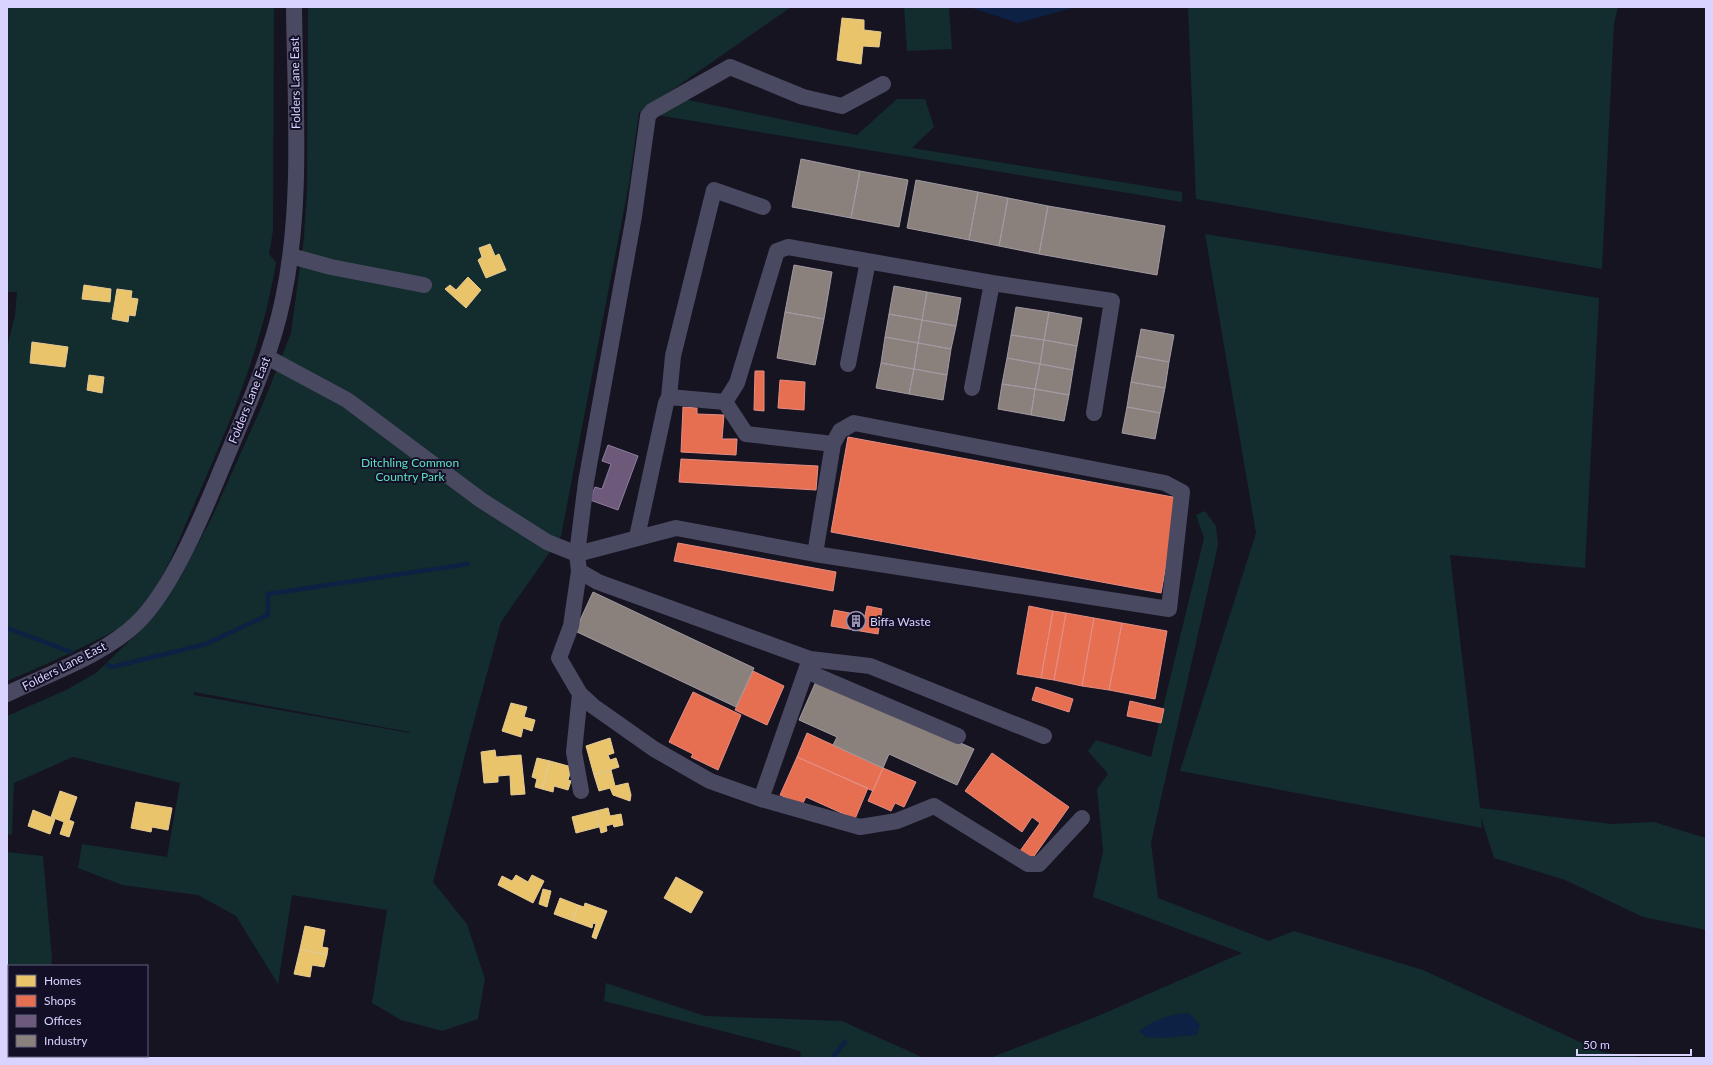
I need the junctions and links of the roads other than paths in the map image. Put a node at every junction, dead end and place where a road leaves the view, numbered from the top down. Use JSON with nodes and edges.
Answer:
{"nodes":[{"id":1,"x":294,"y":7,"type":"edge"},
{"id":2,"x":883,"y":84,"type":"dead end"},
{"id":3,"x":763,"y":207,"type":"dead end"},
{"id":4,"x":291,"y":256,"type":"junction"},
{"id":5,"x":868,"y":261,"type":"junction"},
{"id":6,"x":992,"y":283,"type":"junction"},
{"id":7,"x":424,"y":285,"type":"dead end"},
{"id":8,"x":267,"y":357,"type":"junction"},
{"id":9,"x":848,"y":364,"type":"dead end"},
{"id":10,"x":972,"y":388,"type":"dead end"},
{"id":11,"x":669,"y":397,"type":"junction"},
{"id":12,"x":725,"y":402,"type":"junction"},
{"id":13,"x":1094,"y":412,"type":"dead end"},
{"id":14,"x":833,"y":444,"type":"junction"},
{"id":15,"x":638,"y":537,"type":"junction"},
{"id":16,"x":577,"y":554,"type":"junction"},
{"id":17,"x":815,"y":554,"type":"junction"},
{"id":18,"x":579,"y":571,"type":"junction"},
{"id":19,"x":808,"y":665,"type":"junction"},
{"id":20,"x":7,"y":694,"type":"edge"},
{"id":21,"x":580,"y":694,"type":"junction"},
{"id":22,"x":958,"y":736,"type":"dead end"},
{"id":23,"x":1044,"y":736,"type":"dead end"},
{"id":24,"x":581,"y":791,"type":"dead end"},
{"id":25,"x":761,"y":799,"type":"junction"},
{"id":26,"x":1082,"y":818,"type":"dead end"}],
"edges":[{"from":1,"to":4,"type":"street","name":"Folders Lane East"},
{"from":2,"to":16,"type":"street"},
{"from":3,"to":11,"type":"street"},
{"from":4,"to":7,"type":"street"},
{"from":4,"to":8,"type":"street","name":"Folders Lane East"},
{"from":5,"to":6,"type":"street"},
{"from":5,"to":9,"type":"street"},
{"from":5,"to":12,"type":"street"},
{"from":6,"to":10,"type":"street"},
{"from":6,"to":13,"type":"street"},
{"from":8,"to":16,"type":"street"},
{"from":8,"to":20,"type":"street","name":"Folders Lane East"},
{"from":11,"to":12,"type":"street"},
{"from":11,"to":15,"type":"street"},
{"from":12,"to":14,"type":"street"},
{"from":14,"to":17,"type":"street"},
{"from":14,"to":17,"type":"street"},
{"from":15,"to":16,"type":"street"},
{"from":15,"to":17,"type":"street"},
{"from":16,"to":18,"type":"street"},
{"from":18,"to":19,"type":"street"},
{"from":18,"to":21,"type":"street"},
{"from":19,"to":22,"type":"street"},
{"from":19,"to":23,"type":"street"},
{"from":19,"to":25,"type":"street"},
{"from":21,"to":24,"type":"street"},
{"from":21,"to":25,"type":"street"},
{"from":25,"to":26,"type":"street"}]}
